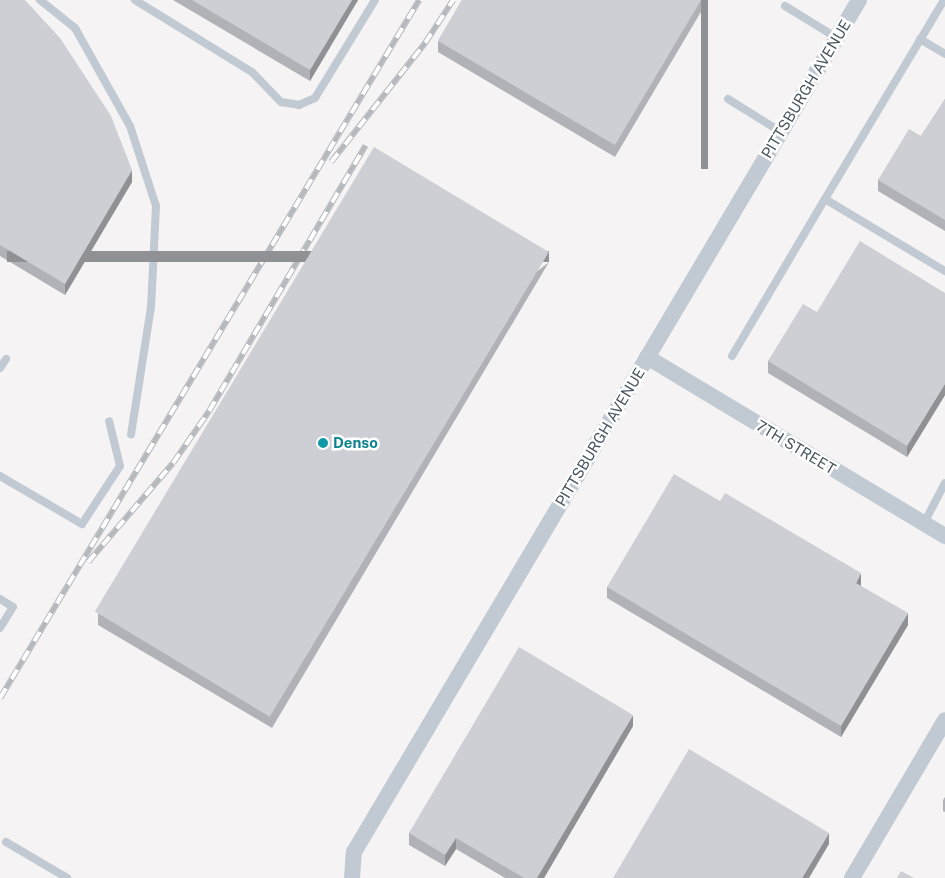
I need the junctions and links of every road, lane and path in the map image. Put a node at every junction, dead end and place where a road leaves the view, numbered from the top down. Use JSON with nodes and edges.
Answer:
{"nodes":[{"id":1,"x":40,"y":0,"type":"edge"},
{"id":2,"x":135,"y":0,"type":"edge"},
{"id":3,"x":375,"y":0,"type":"edge"},
{"id":4,"x":859,"y":0,"type":"edge"},
{"id":5,"x":944,"y":0,"type":"edge"},
{"id":6,"x":785,"y":6,"type":"dead end"},
{"id":7,"x":836,"y":38,"type":"junction"},
{"id":8,"x":920,"y":39,"type":"junction"},
{"id":9,"x":945,"y":54,"type":"edge"},
{"id":10,"x":728,"y":99,"type":"dead end"},
{"id":11,"x":781,"y":132,"type":"junction"},
{"id":12,"x":825,"y":199,"type":"junction"},
{"id":13,"x":945,"y":271,"type":"edge"},
{"id":14,"x":732,"y":356,"type":"dead end"},
{"id":15,"x":647,"y":357,"type":"junction"},
{"id":16,"x":6,"y":359,"type":"dead end"},
{"id":17,"x":0,"y":368,"type":"edge"},
{"id":18,"x":109,"y":421,"type":"dead end"},
{"id":19,"x":131,"y":434,"type":"dead end"},
{"id":20,"x":0,"y":476,"type":"edge"},
{"id":21,"x":945,"y":483,"type":"edge"},
{"id":22,"x":924,"y":523,"type":"junction"},
{"id":23,"x":945,"y":536,"type":"edge"},
{"id":24,"x":0,"y":599,"type":"edge"},
{"id":25,"x":0,"y":628,"type":"edge"},
{"id":26,"x":945,"y":720,"type":"edge"},
{"id":27,"x":6,"y":842,"type":"dead end"},
{"id":28,"x":67,"y":878,"type":"edge"},
{"id":29,"x":352,"y":878,"type":"edge"},
{"id":30,"x":852,"y":878,"type":"edge"}],
"edges":[{"from":1,"to":19,"type":"lane"},
{"from":2,"to":3,"type":"lane"},
{"from":4,"to":7,"type":"street","name":"PITTSBURGH AVENUE"},
{"from":5,"to":8,"type":"lane"},
{"from":6,"to":7,"type":"lane"},
{"from":7,"to":11,"type":"street","name":"PITTSBURGH AVENUE"},
{"from":8,"to":9,"type":"lane"},
{"from":8,"to":12,"type":"lane"},
{"from":10,"to":11,"type":"lane"},
{"from":11,"to":15,"type":"street","name":"PITTSBURGH AVENUE"},
{"from":12,"to":13,"type":"lane"},
{"from":12,"to":14,"type":"lane"},
{"from":15,"to":22,"type":"street","name":"7TH STREET"},
{"from":15,"to":29,"type":"street","name":"PITTSBURGH AVENUE"},
{"from":16,"to":17,"type":"lane"},
{"from":18,"to":20,"type":"lane"},
{"from":21,"to":22,"type":"lane"},
{"from":22,"to":23,"type":"street","name":"7TH STREET"},
{"from":24,"to":25,"type":"lane"},
{"from":26,"to":30,"type":"street"},
{"from":27,"to":28,"type":"lane"}]}
